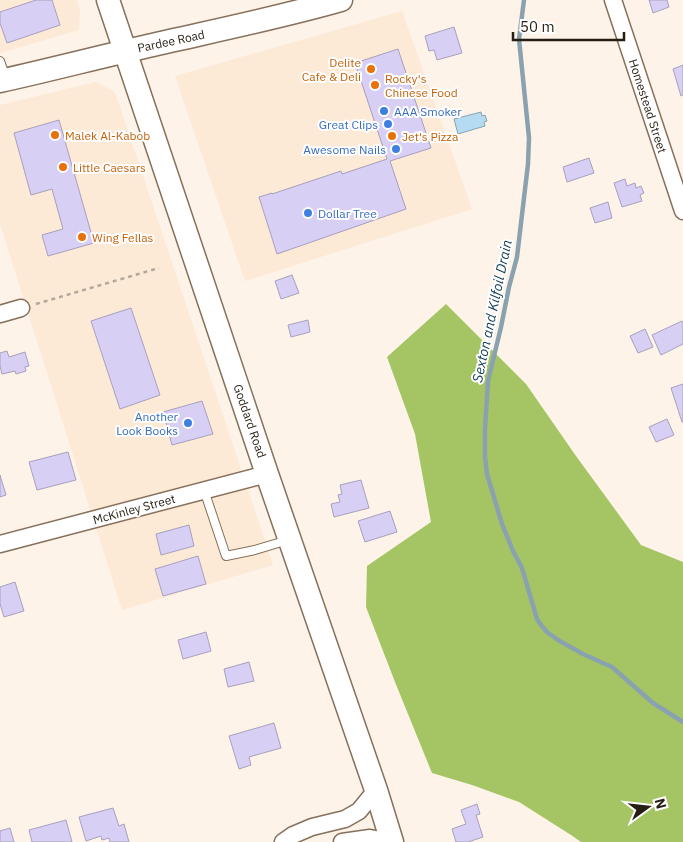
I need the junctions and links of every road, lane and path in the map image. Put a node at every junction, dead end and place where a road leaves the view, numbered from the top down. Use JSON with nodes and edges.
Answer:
{"nodes":[{"id":1,"x":108,"y":0,"type":"edge"},
{"id":2,"x":341,"y":0,"type":"edge"},
{"id":3,"x":613,"y":0,"type":"edge"},
{"id":4,"x":125,"y":51,"type":"junction"},
{"id":5,"x":2,"y":73,"type":"edge"},
{"id":6,"x":683,"y":211,"type":"edge"},
{"id":7,"x":159,"y":268,"type":"dead end"},
{"id":8,"x":22,"y":308,"type":"joint"},
{"id":9,"x":0,"y":314,"type":"edge"},
{"id":10,"x":267,"y":474,"type":"junction"},
{"id":11,"x":204,"y":490,"type":"junction"},
{"id":12,"x":290,"y":539,"type":"junction"},
{"id":13,"x":0,"y":544,"type":"edge"},
{"id":14,"x":376,"y":790,"type":"junction"},
{"id":15,"x":283,"y":842,"type":"edge"},
{"id":16,"x":342,"y":842,"type":"edge"},
{"id":17,"x":392,"y":842,"type":"edge"}],
"edges":[{"from":1,"to":4,"type":"main road","name":"Goddard Road"},
{"from":2,"to":4,"type":"main road","name":"Pardee Road"},
{"from":3,"to":6,"type":"street","name":"Homestead Street"},
{"from":4,"to":5,"type":"main road","name":"Pardee Road"},
{"from":4,"to":10,"type":"main road","name":"Goddard Road"},
{"from":7,"to":8,"type":"path"},
{"from":8,"to":9,"type":"street"},
{"from":10,"to":11,"type":"street","name":"McKinley Street"},
{"from":10,"to":12,"type":"main road","name":"Goddard Road"},
{"from":11,"to":12,"type":"lane"},
{"from":11,"to":13,"type":"street","name":"McKinley Street"},
{"from":12,"to":14,"type":"main road","name":"Goddard Road"},
{"from":14,"to":15,"type":"street"},
{"from":14,"to":17,"type":"main road","name":"Goddard Road"},
{"from":16,"to":17,"type":"street"}]}
